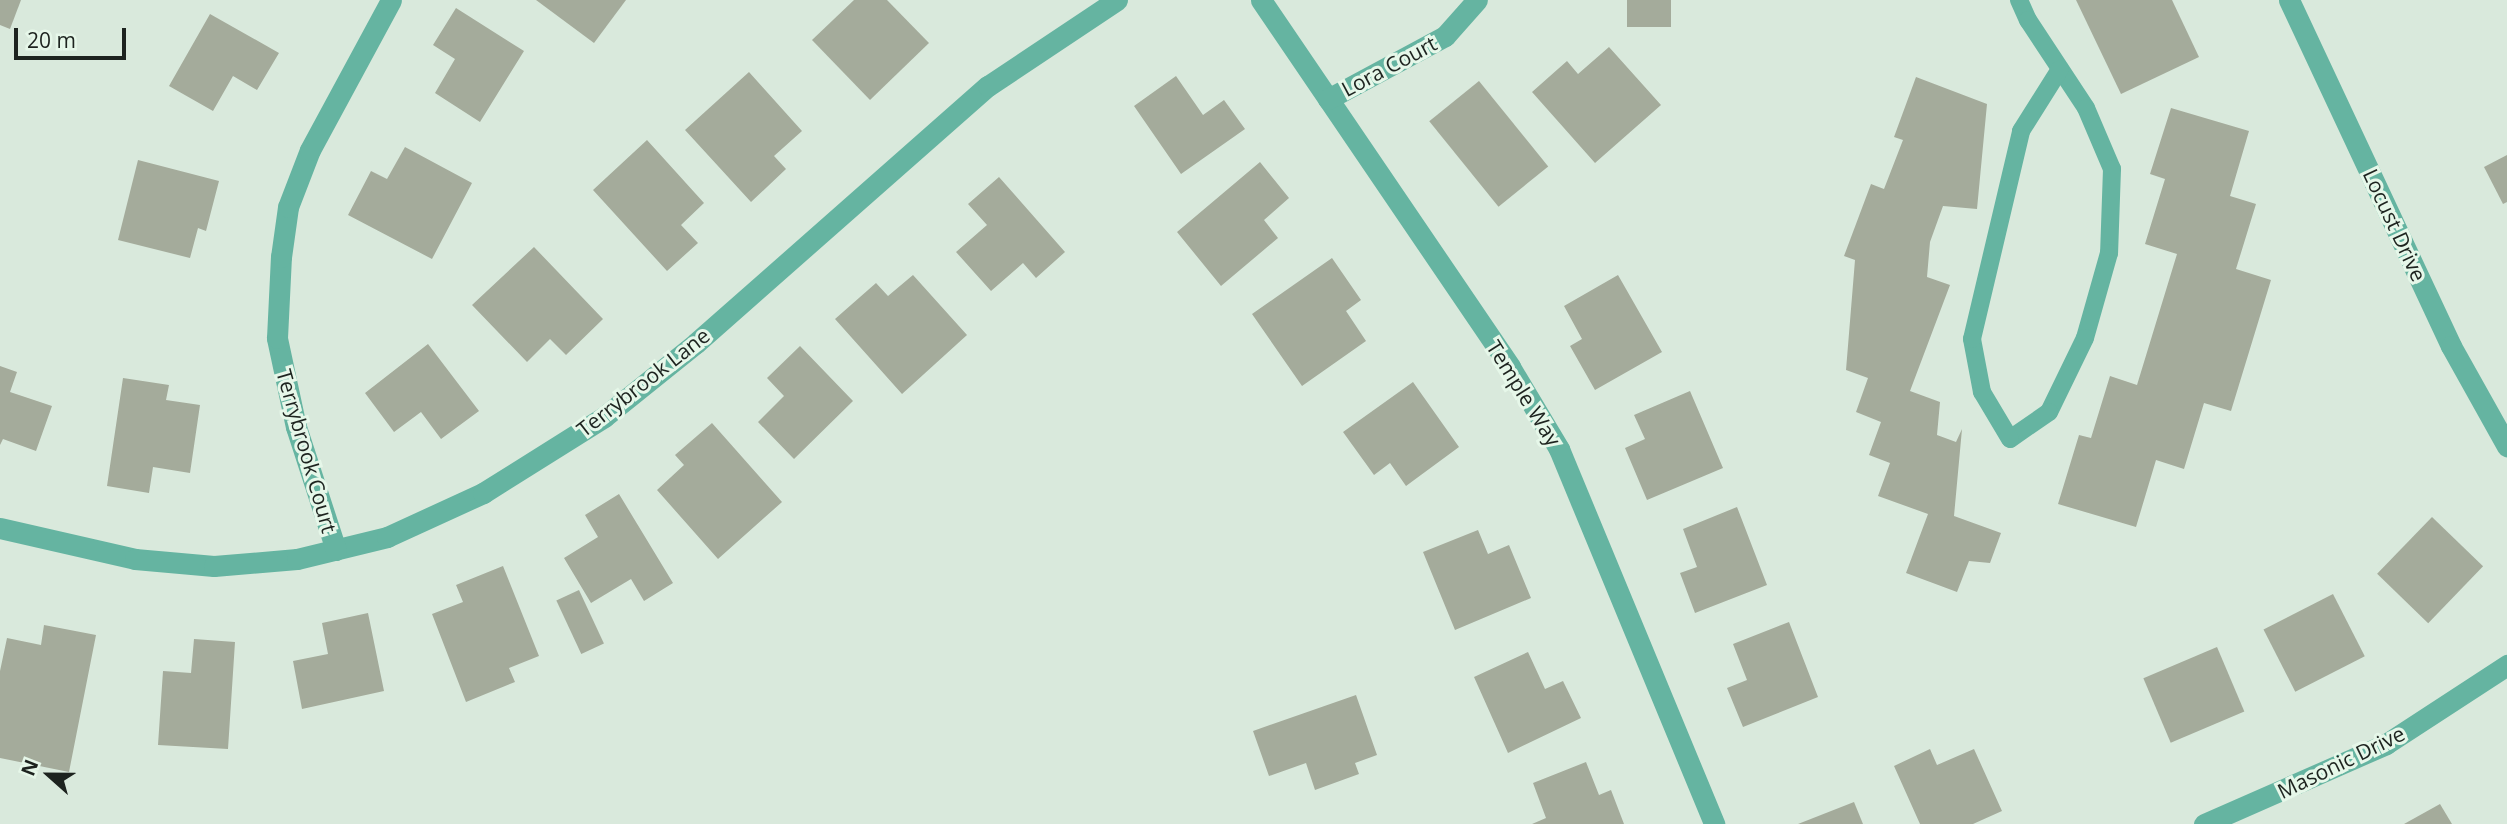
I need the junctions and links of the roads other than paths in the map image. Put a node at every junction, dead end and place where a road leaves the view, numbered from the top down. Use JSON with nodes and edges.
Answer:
{"nodes":[{"id":1,"x":391,"y":0,"type":"edge"},
{"id":2,"x":1117,"y":0,"type":"edge"},
{"id":3,"x":1261,"y":0,"type":"edge"},
{"id":4,"x":1477,"y":0,"type":"edge"},
{"id":5,"x":2019,"y":0,"type":"edge"},
{"id":6,"x":2289,"y":0,"type":"edge"},
{"id":7,"x":2060,"y":69,"type":"junction"},
{"id":8,"x":1328,"y":99,"type":"junction"},
{"id":9,"x":2507,"y":446,"type":"edge"},
{"id":10,"x":0,"y":528,"type":"edge"},
{"id":11,"x":336,"y":550,"type":"junction"},
{"id":12,"x":2507,"y":665,"type":"edge"},
{"id":13,"x":2252,"y":816,"type":"edge"},
{"id":14,"x":1714,"y":824,"type":"edge"},
{"id":15,"x":2204,"y":824,"type":"edge"}],
"edges":[{"from":1,"to":11,"type":"street","name":"Terrybrook Court"},
{"from":2,"to":11,"type":"street","name":"Terrybrook Lane"},
{"from":3,"to":8,"type":"street","name":"Temple Way"},
{"from":4,"to":8,"type":"street","name":"Lora Court"},
{"from":5,"to":7,"type":"lane"},
{"from":6,"to":9,"type":"street","name":"Locust Drive"},
{"from":7,"to":7,"type":"lane"},
{"from":8,"to":14,"type":"street","name":"Temple Way"},
{"from":10,"to":11,"type":"street","name":"Terrybrook Lane"},
{"from":12,"to":13,"type":"street","name":"Masonic Drive"},
{"from":13,"to":15,"type":"street","name":"Masonic Drive"}]}
